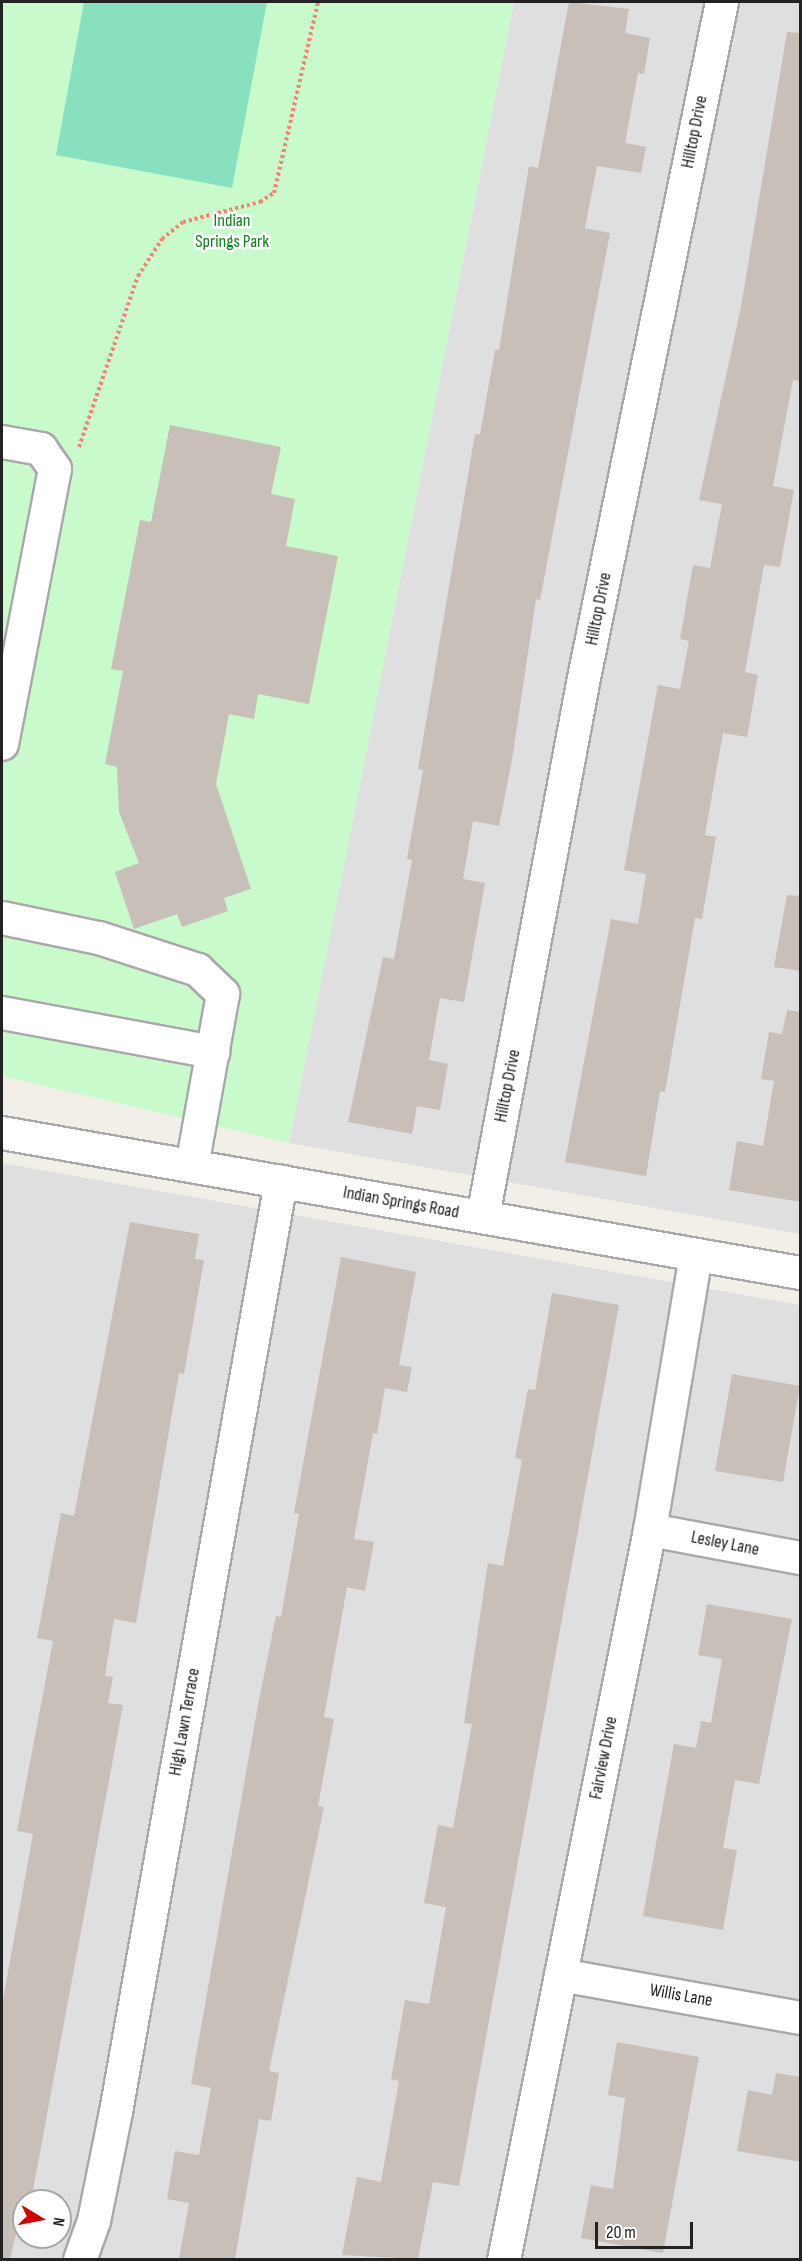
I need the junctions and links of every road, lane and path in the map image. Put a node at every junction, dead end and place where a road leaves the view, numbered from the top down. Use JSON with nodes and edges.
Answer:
{"nodes":[{"id":1,"x":318,"y":2,"type":"edge"},
{"id":2,"x":722,"y":2,"type":"edge"},
{"id":3,"x":2,"y":442,"type":"edge"},
{"id":4,"x":78,"y":456,"type":"dead end"},
{"id":5,"x":2,"y":744,"type":"edge"},
{"id":6,"x":2,"y":918,"type":"edge"},
{"id":7,"x":2,"y":1013,"type":"edge"},
{"id":8,"x":213,"y":1052,"type":"junction"},
{"id":9,"x":2,"y":1133,"type":"edge"},
{"id":10,"x":192,"y":1166,"type":"junction"},
{"id":11,"x":281,"y":1182,"type":"junction"},
{"id":12,"x":483,"y":1217,"type":"junction"},
{"id":13,"x":696,"y":1255,"type":"junction"},
{"id":14,"x":801,"y":1273,"type":"edge"},
{"id":15,"x":650,"y":1530,"type":"junction"},
{"id":16,"x":801,"y":1558,"type":"edge"},
{"id":17,"x":561,"y":1974,"type":"junction"},
{"id":18,"x":801,"y":2018,"type":"edge"},
{"id":19,"x":80,"y":2259,"type":"edge"},
{"id":20,"x":504,"y":2259,"type":"edge"}],
"edges":[{"from":1,"to":4,"type":"path"},
{"from":2,"to":12,"type":"street","name":"Hilltop Drive"},
{"from":3,"to":5,"type":"street"},
{"from":6,"to":8,"type":"street"},
{"from":7,"to":8,"type":"street"},
{"from":8,"to":10,"type":"street"},
{"from":9,"to":10,"type":"street","name":"Indian Springs Road"},
{"from":10,"to":11,"type":"street","name":"Indian Springs Road"},
{"from":11,"to":12,"type":"street","name":"Indian Springs Road"},
{"from":11,"to":19,"type":"street","name":"High Lawn Terrace"},
{"from":12,"to":13,"type":"street","name":"Indian Springs Road"},
{"from":13,"to":14,"type":"street","name":"Indian Springs Road"},
{"from":13,"to":15,"type":"street","name":"Fairview Drive"},
{"from":15,"to":16,"type":"street","name":"Lesley Lane"},
{"from":15,"to":17,"type":"street","name":"Fairview Drive"},
{"from":17,"to":18,"type":"street","name":"Willis Lane"},
{"from":17,"to":20,"type":"street","name":"Fairview Drive"}]}
